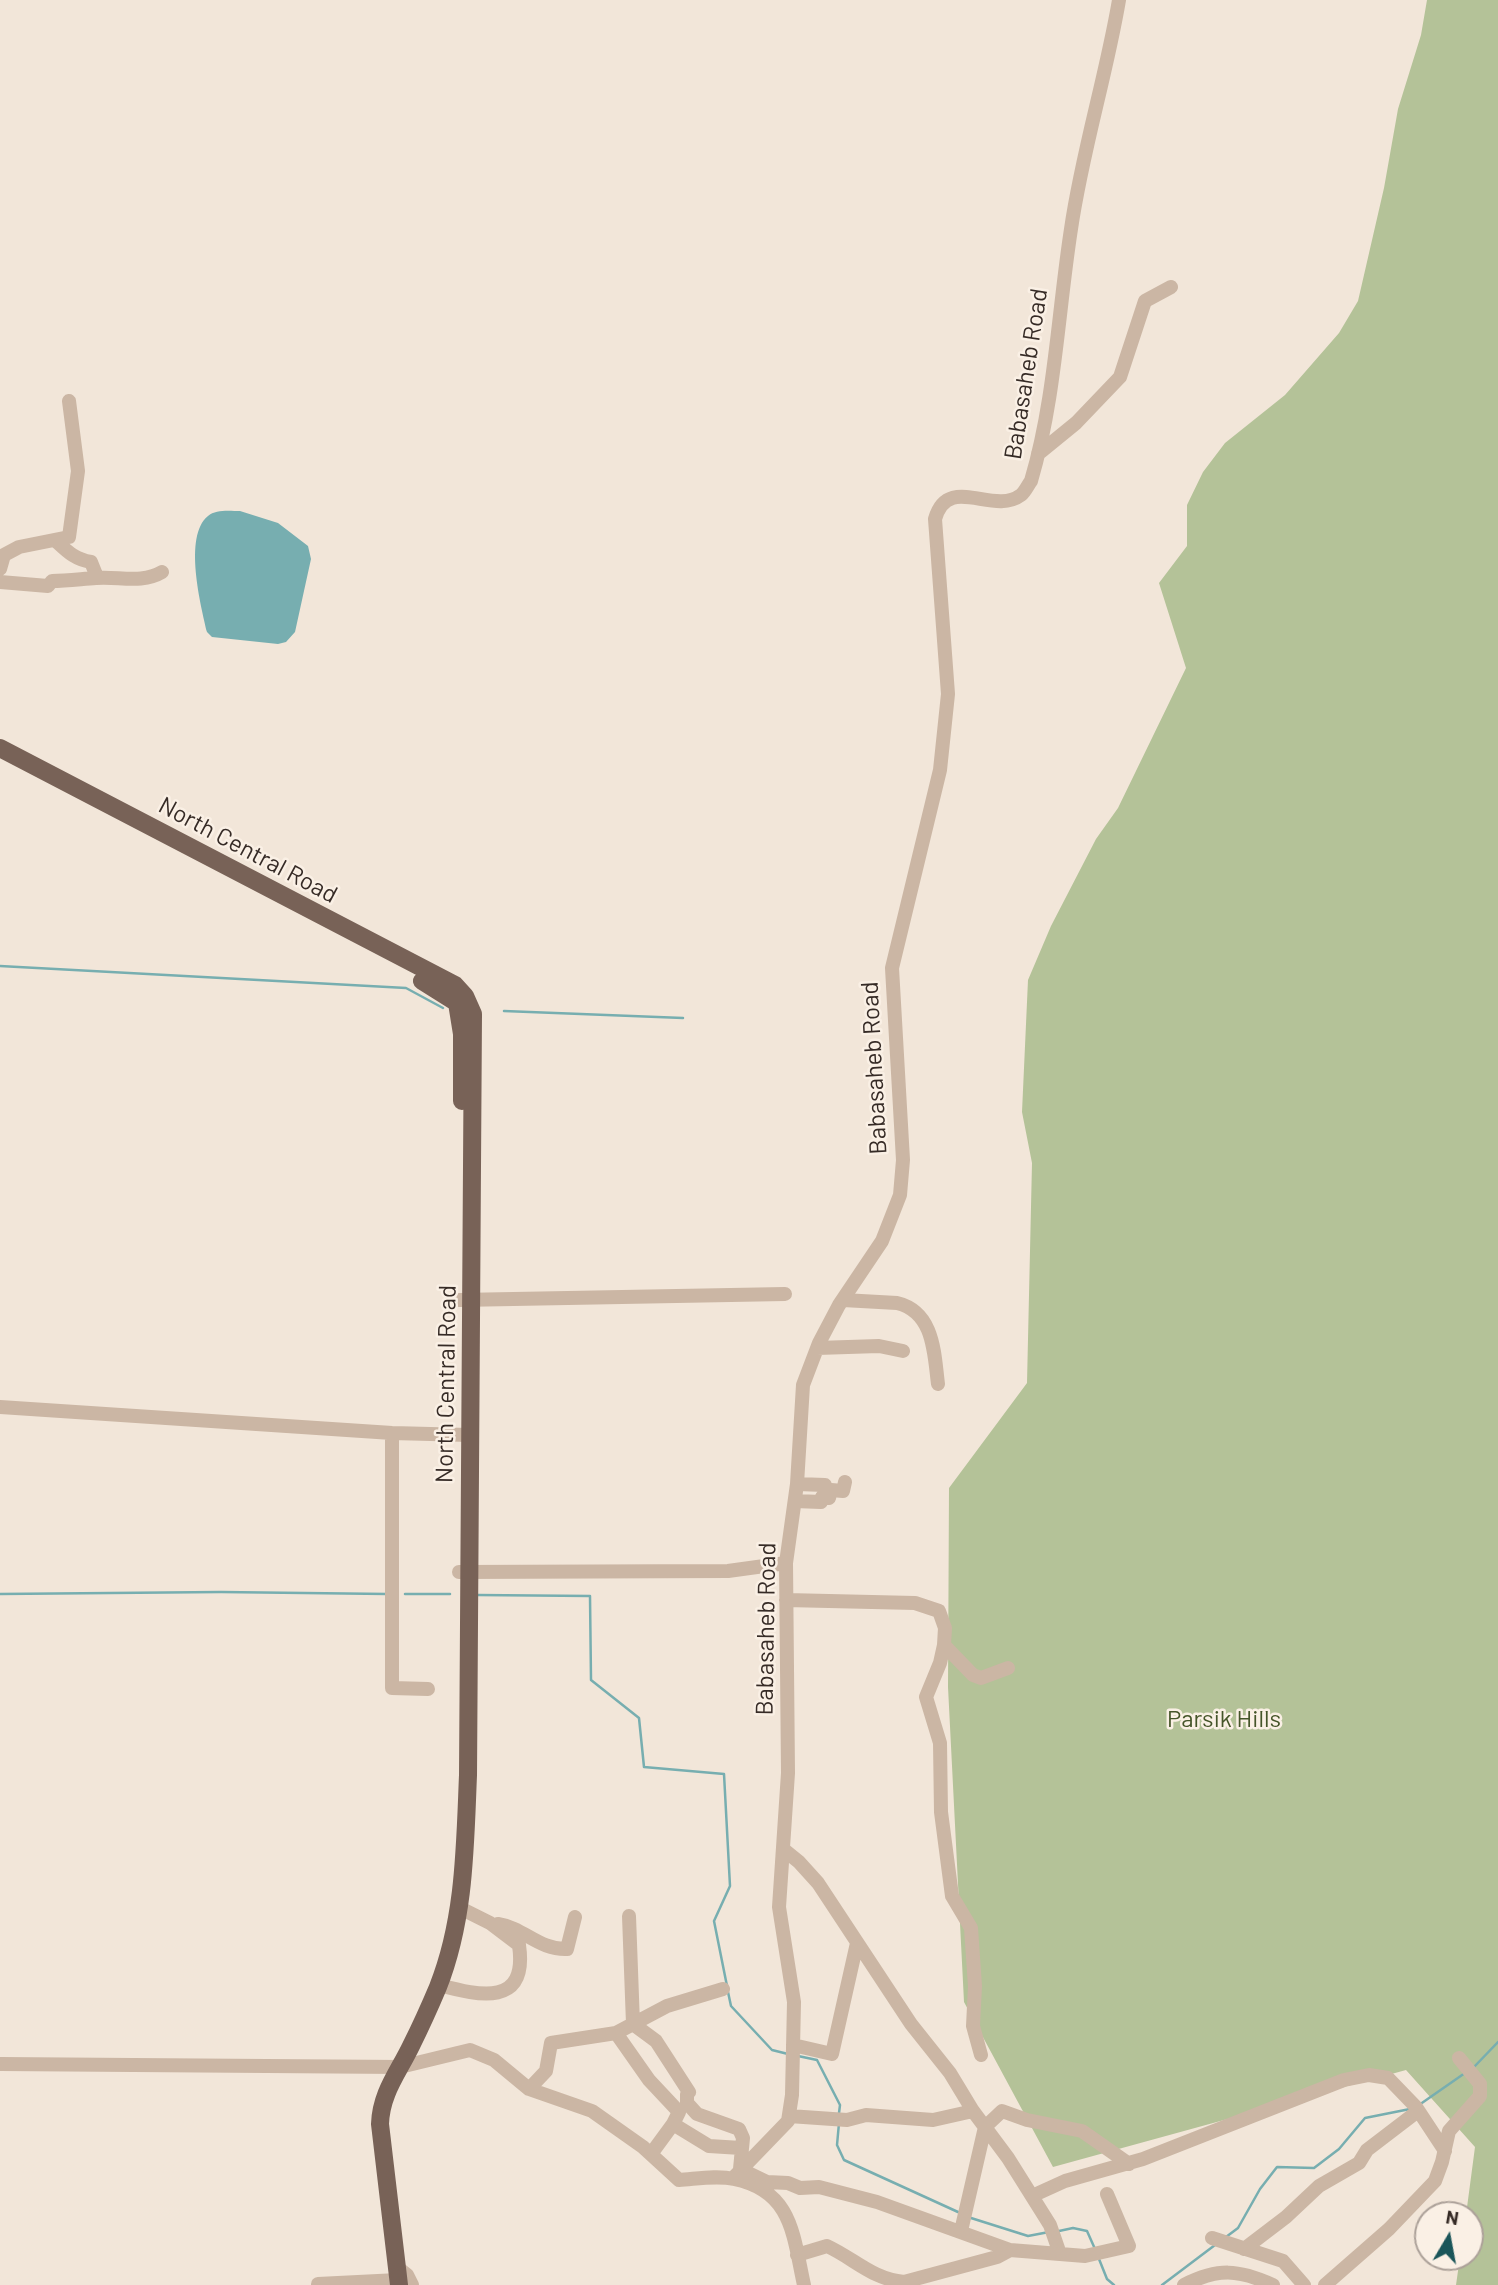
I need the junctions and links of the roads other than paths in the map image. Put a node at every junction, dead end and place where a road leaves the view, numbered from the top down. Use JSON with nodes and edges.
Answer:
{"nodes":[{"id":1,"x":1119,"y":0,"type":"edge"},
{"id":2,"x":1171,"y":287,"type":"dead end"},
{"id":3,"x":69,"y":401,"type":"dead end"},
{"id":4,"x":1038,"y":454,"type":"junction"},
{"id":5,"x":55,"y":540,"type":"junction"},
{"id":6,"x":0,"y":569,"type":"edge"},
{"id":7,"x":162,"y":572,"type":"dead end"},
{"id":8,"x":97,"y":578,"type":"junction"},
{"id":9,"x":0,"y":582,"type":"edge"},
{"id":10,"x":0,"y":748,"type":"edge"},
{"id":11,"x":0,"y":761,"type":"edge"},
{"id":12,"x":462,"y":1001,"type":"junction"},
{"id":13,"x":785,"y":1294,"type":"dead end"},
{"id":14,"x":465,"y":1300,"type":"junction"},
{"id":15,"x":843,"y":1300,"type":"junction"},
{"id":16,"x":817,"y":1348,"type":"junction"},
{"id":17,"x":903,"y":1351,"type":"dead end"},
{"id":18,"x":938,"y":1384,"type":"dead end"},
{"id":19,"x":0,"y":1407,"type":"edge"},
{"id":20,"x":392,"y":1433,"type":"junction"},
{"id":21,"x":465,"y":1435,"type":"junction"},
{"id":22,"x":845,"y":1482,"type":"dead end"},
{"id":23,"x":797,"y":1484,"type":"junction"},
{"id":24,"x":825,"y":1485,"type":"dead end"},
{"id":25,"x":795,"y":1501,"type":"junction"},
{"id":26,"x":786,"y":1563,"type":"junction"},
{"id":27,"x":465,"y":1576,"type":"junction"},
{"id":28,"x":786,"y":1600,"type":"junction"},
{"id":29,"x":944,"y":1645,"type":"junction"},
{"id":30,"x":1008,"y":1668,"type":"dead end"},
{"id":31,"x":428,"y":1689,"type":"dead end"},
{"id":32,"x":783,"y":1850,"type":"junction"},
{"id":33,"x":460,"y":1908,"type":"junction"},
{"id":34,"x":629,"y":1916,"type":"dead end"},
{"id":35,"x":575,"y":1917,"type":"dead end"},
{"id":36,"x":489,"y":1923,"type":"junction"},
{"id":37,"x":857,"y":1943,"type":"junction"},
{"id":38,"x":439,"y":1985,"type":"junction"},
{"id":39,"x":723,"y":1989,"type":"dead end"},
{"id":40,"x":633,"y":2024,"type":"junction"},
{"id":41,"x":616,"y":2033,"type":"junction"},
{"id":42,"x":793,"y":2045,"type":"junction"},
{"id":43,"x":981,"y":2054,"type":"dead end"},
{"id":44,"x":1459,"y":2058,"type":"dead end"},
{"id":45,"x":0,"y":2064,"type":"edge"},
{"id":46,"x":393,"y":2067,"type":"junction"},
{"id":47,"x":529,"y":2089,"type":"junction"},
{"id":48,"x":973,"y":2111,"type":"junction"},
{"id":49,"x":1418,"y":2111,"type":"junction"},
{"id":50,"x":680,"y":2113,"type":"junction"},
{"id":51,"x":789,"y":2116,"type":"junction"},
{"id":52,"x":985,"y":2127,"type":"junction"},
{"id":53,"x":741,"y":2148,"type":"junction"},
{"id":54,"x":1445,"y":2151,"type":"junction"},
{"id":55,"x":651,"y":2154,"type":"junction"},
{"id":56,"x":1129,"y":2164,"type":"junction"},
{"id":57,"x":737,"y":2174,"type":"junction"},
{"id":58,"x":1107,"y":2194,"type":"dead end"},
{"id":59,"x":1032,"y":2196,"type":"junction"},
{"id":60,"x":963,"y":2221,"type":"junction"},
{"id":61,"x":1218,"y":2240,"type":"dead end"},
{"id":62,"x":1244,"y":2249,"type":"junction"},
{"id":63,"x":1010,"y":2250,"type":"junction"},
{"id":64,"x":1060,"y":2254,"type":"junction"},
{"id":65,"x":797,"y":2255,"type":"junction"},
{"id":66,"x":397,"y":2280,"type":"edge"},
{"id":67,"x":318,"y":2284,"type":"edge"},
{"id":68,"x":904,"y":2284,"type":"edge"},
{"id":69,"x":804,"y":2285,"type":"edge"},
{"id":70,"x":1184,"y":2285,"type":"edge"},
{"id":71,"x":1273,"y":2285,"type":"edge"},
{"id":72,"x":1304,"y":2285,"type":"edge"},
{"id":73,"x":1325,"y":2285,"type":"edge"}],
"edges":[{"from":1,"to":4,"type":"street","name":"Babasaheb Road"},
{"from":2,"to":4,"type":"street"},
{"from":3,"to":5,"type":"street"},
{"from":4,"to":15,"type":"street","name":"Babasaheb Road"},
{"from":5,"to":6,"type":"street"},
{"from":5,"to":8,"type":"street"},
{"from":7,"to":8,"type":"street"},
{"from":8,"to":9,"type":"street"},
{"from":10,"to":12,"type":"main road","name":"North Central Road"},
{"from":11,"to":12,"type":"main road","name":"North Central Road"},
{"from":12,"to":14,"type":"main road","name":"North Central Road"},
{"from":13,"to":14,"type":"street"},
{"from":14,"to":21,"type":"main road","name":"North Central Road"},
{"from":15,"to":16,"type":"street","name":"Babasaheb Road"},
{"from":15,"to":18,"type":"street"},
{"from":16,"to":17,"type":"street"},
{"from":16,"to":23,"type":"street","name":"Babasaheb Road"},
{"from":19,"to":20,"type":"street"},
{"from":20,"to":21,"type":"street"},
{"from":20,"to":31,"type":"street"},
{"from":21,"to":27,"type":"main road","name":"North Central Road"},
{"from":22,"to":25,"type":"street"},
{"from":23,"to":24,"type":"street"},
{"from":23,"to":25,"type":"street","name":"Babasaheb Road"},
{"from":25,"to":26,"type":"street","name":"Babasaheb Road"},
{"from":26,"to":27,"type":"street"},
{"from":26,"to":28,"type":"street","name":"Babasaheb Road"},
{"from":27,"to":33,"type":"main road","name":"North Central Road"},
{"from":27,"to":46,"type":"main road","name":"North Central Road"},
{"from":28,"to":29,"type":"street"},
{"from":28,"to":32,"type":"street","name":"Babasaheb Road"},
{"from":29,"to":30,"type":"street"},
{"from":29,"to":43,"type":"street"},
{"from":32,"to":37,"type":"street"},
{"from":32,"to":42,"type":"street","name":"Babasaheb Road"},
{"from":33,"to":36,"type":"street"},
{"from":33,"to":38,"type":"main road","name":"North Central Road"},
{"from":34,"to":40,"type":"street"},
{"from":35,"to":36,"type":"street"},
{"from":36,"to":38,"type":"street"},
{"from":37,"to":42,"type":"street"},
{"from":37,"to":48,"type":"street"},
{"from":38,"to":46,"type":"main road","name":"North Central Road"},
{"from":39,"to":40,"type":"street"},
{"from":40,"to":41,"type":"street"},
{"from":40,"to":50,"type":"street"},
{"from":41,"to":47,"type":"street"},
{"from":41,"to":50,"type":"street"},
{"from":42,"to":51,"type":"street","name":"Babasaheb Road"},
{"from":44,"to":54,"type":"street"},
{"from":45,"to":46,"type":"street"},
{"from":46,"to":47,"type":"street"},
{"from":46,"to":66,"type":"main road","name":"North Central Road"},
{"from":47,"to":55,"type":"street"},
{"from":48,"to":51,"type":"street"},
{"from":48,"to":52,"type":"street"},
{"from":49,"to":54,"type":"street"},
{"from":49,"to":56,"type":"street"},
{"from":49,"to":62,"type":"street"},
{"from":50,"to":53,"type":"street"},
{"from":50,"to":53,"type":"street"},
{"from":50,"to":55,"type":"street"},
{"from":51,"to":57,"type":"street"},
{"from":52,"to":56,"type":"street"},
{"from":52,"to":59,"type":"street"},
{"from":52,"to":60,"type":"street"},
{"from":53,"to":57,"type":"street"},
{"from":54,"to":73,"type":"street"},
{"from":55,"to":57,"type":"street"},
{"from":56,"to":59,"type":"street"},
{"from":57,"to":60,"type":"street"},
{"from":57,"to":65,"type":"street"},
{"from":58,"to":64,"type":"street"},
{"from":59,"to":64,"type":"street"},
{"from":60,"to":63,"type":"street"},
{"from":61,"to":62,"type":"street"},
{"from":62,"to":72,"type":"street"},
{"from":63,"to":64,"type":"street"},
{"from":63,"to":68,"type":"street"},
{"from":65,"to":68,"type":"street"},
{"from":65,"to":69,"type":"street"},
{"from":66,"to":67,"type":"street"},
{"from":70,"to":71,"type":"street"}]}
